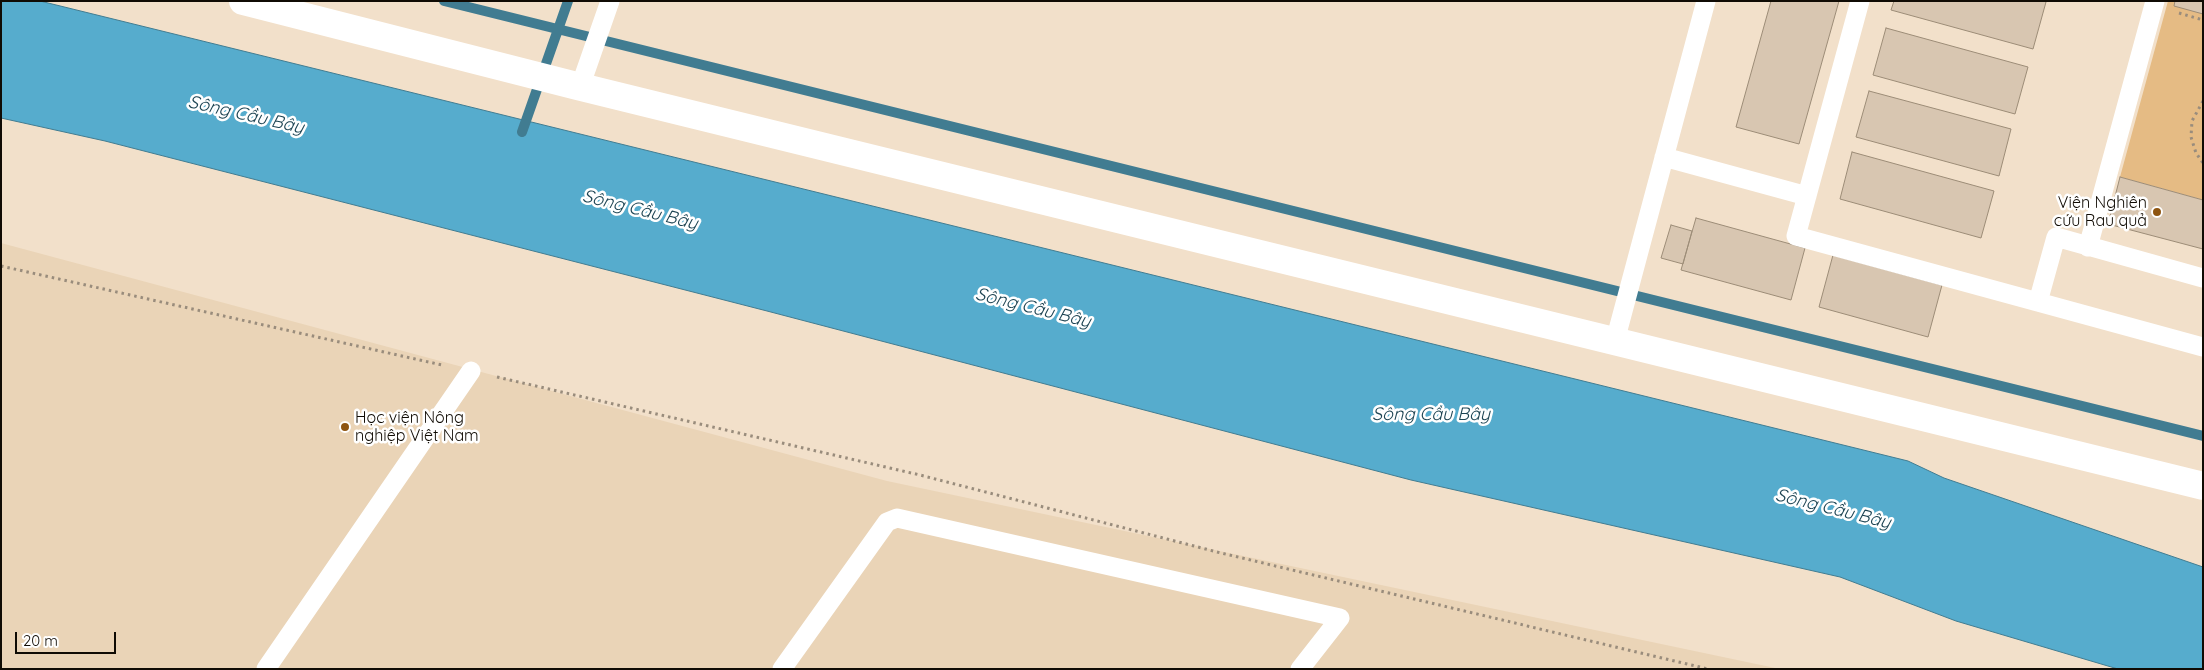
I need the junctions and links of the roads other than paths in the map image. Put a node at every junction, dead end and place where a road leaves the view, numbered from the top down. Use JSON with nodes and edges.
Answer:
{"nodes":[{"id":1,"x":1706,"y":1,"type":"edge"},
{"id":2,"x":1860,"y":1,"type":"edge"},
{"id":3,"x":2155,"y":1,"type":"edge"},
{"id":4,"x":255,"y":3,"type":"edge"},
{"id":5,"x":608,"y":7,"type":"edge"},
{"id":6,"x":578,"y":86,"type":"junction"},
{"id":7,"x":1664,"y":157,"type":"junction"},
{"id":8,"x":1807,"y":196,"type":"junction"},
{"id":9,"x":2088,"y":246,"type":"junction"},
{"id":10,"x":2203,"y":278,"type":"edge"},
{"id":11,"x":2038,"y":302,"type":"junction"},
{"id":12,"x":1618,"y":332,"type":"junction"},
{"id":13,"x":2203,"y":347,"type":"edge"},
{"id":14,"x":471,"y":371,"type":"road end"},
{"id":15,"x":2203,"y":486,"type":"edge"},
{"id":16,"x":266,"y":669,"type":"edge"},
{"id":17,"x":782,"y":669,"type":"edge"},
{"id":18,"x":1300,"y":669,"type":"edge"}],
"edges":[{"from":1,"to":7,"type":"lane"},
{"from":2,"to":8,"type":"lane"},
{"from":3,"to":9,"type":"lane"},
{"from":4,"to":6,"type":"street"},
{"from":5,"to":6,"type":"lane"},
{"from":6,"to":12,"type":"street"},
{"from":7,"to":8,"type":"lane"},
{"from":7,"to":12,"type":"lane"},
{"from":8,"to":11,"type":"lane"},
{"from":9,"to":10,"type":"lane"},
{"from":9,"to":11,"type":"lane"},
{"from":11,"to":13,"type":"lane"},
{"from":12,"to":15,"type":"street"},
{"from":14,"to":16,"type":"lane"},
{"from":17,"to":18,"type":"lane"}]}
